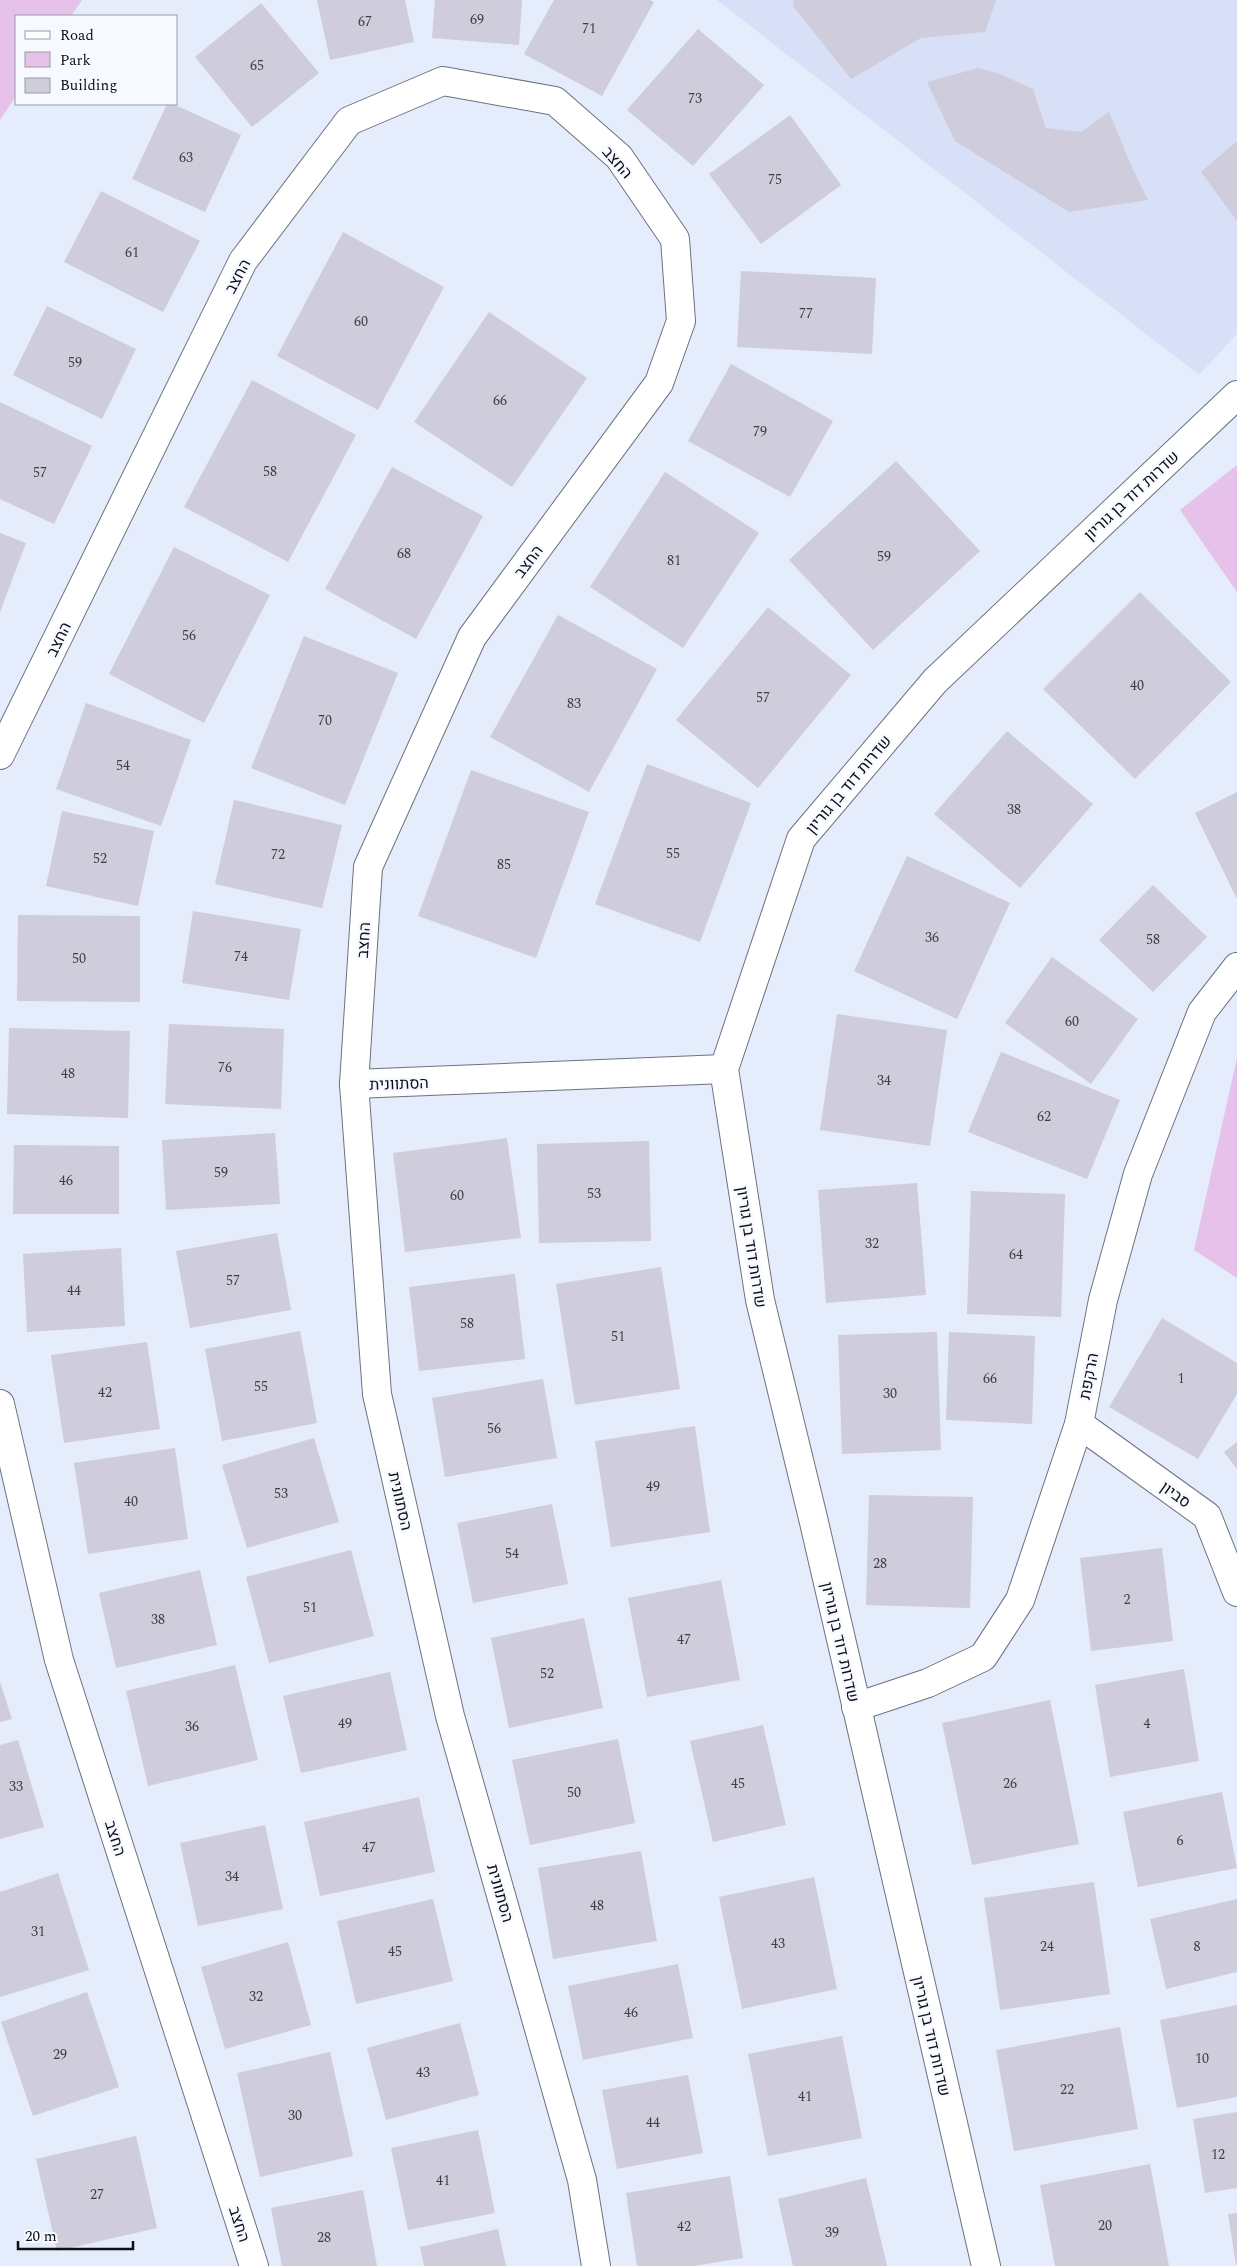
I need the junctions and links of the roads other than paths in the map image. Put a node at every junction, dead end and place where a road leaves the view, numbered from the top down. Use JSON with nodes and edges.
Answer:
{"nodes":[{"id":1,"x":1237,"y":395,"type":"edge"},
{"id":2,"x":0,"y":755,"type":"edge"},
{"id":3,"x":1237,"y":967,"type":"edge"},
{"id":4,"x":724,"y":1069,"type":"junction"},
{"id":5,"x":354,"y":1084,"type":"junction"},
{"id":6,"x":0,"y":1404,"type":"edge"},
{"id":7,"x":1079,"y":1424,"type":"junction"},
{"id":8,"x":1237,"y":1592,"type":"edge"},
{"id":9,"x":856,"y":1707,"type":"junction"},
{"id":10,"x":254,"y":2266,"type":"edge"},
{"id":11,"x":596,"y":2266,"type":"edge"},
{"id":12,"x":986,"y":2266,"type":"edge"}],
"edges":[{"from":1,"to":4,"type":"street","name":"שדרות דוד בן גוריון"},
{"from":2,"to":5,"type":"street","name":"החצב"},
{"from":3,"to":7,"type":"street","name":"הרקפת"},
{"from":4,"to":5,"type":"street","name":"הסתוונית"},
{"from":4,"to":9,"type":"street","name":"שדרות דוד בן גוריון"},
{"from":5,"to":11,"type":"street","name":"הסתוונית"},
{"from":6,"to":10,"type":"street","name":"החצב"},
{"from":7,"to":8,"type":"street","name":"סביון"},
{"from":7,"to":9,"type":"street","name":"הרקפת"},
{"from":9,"to":12,"type":"street","name":"שדרות דוד בן גוריון"}]}
